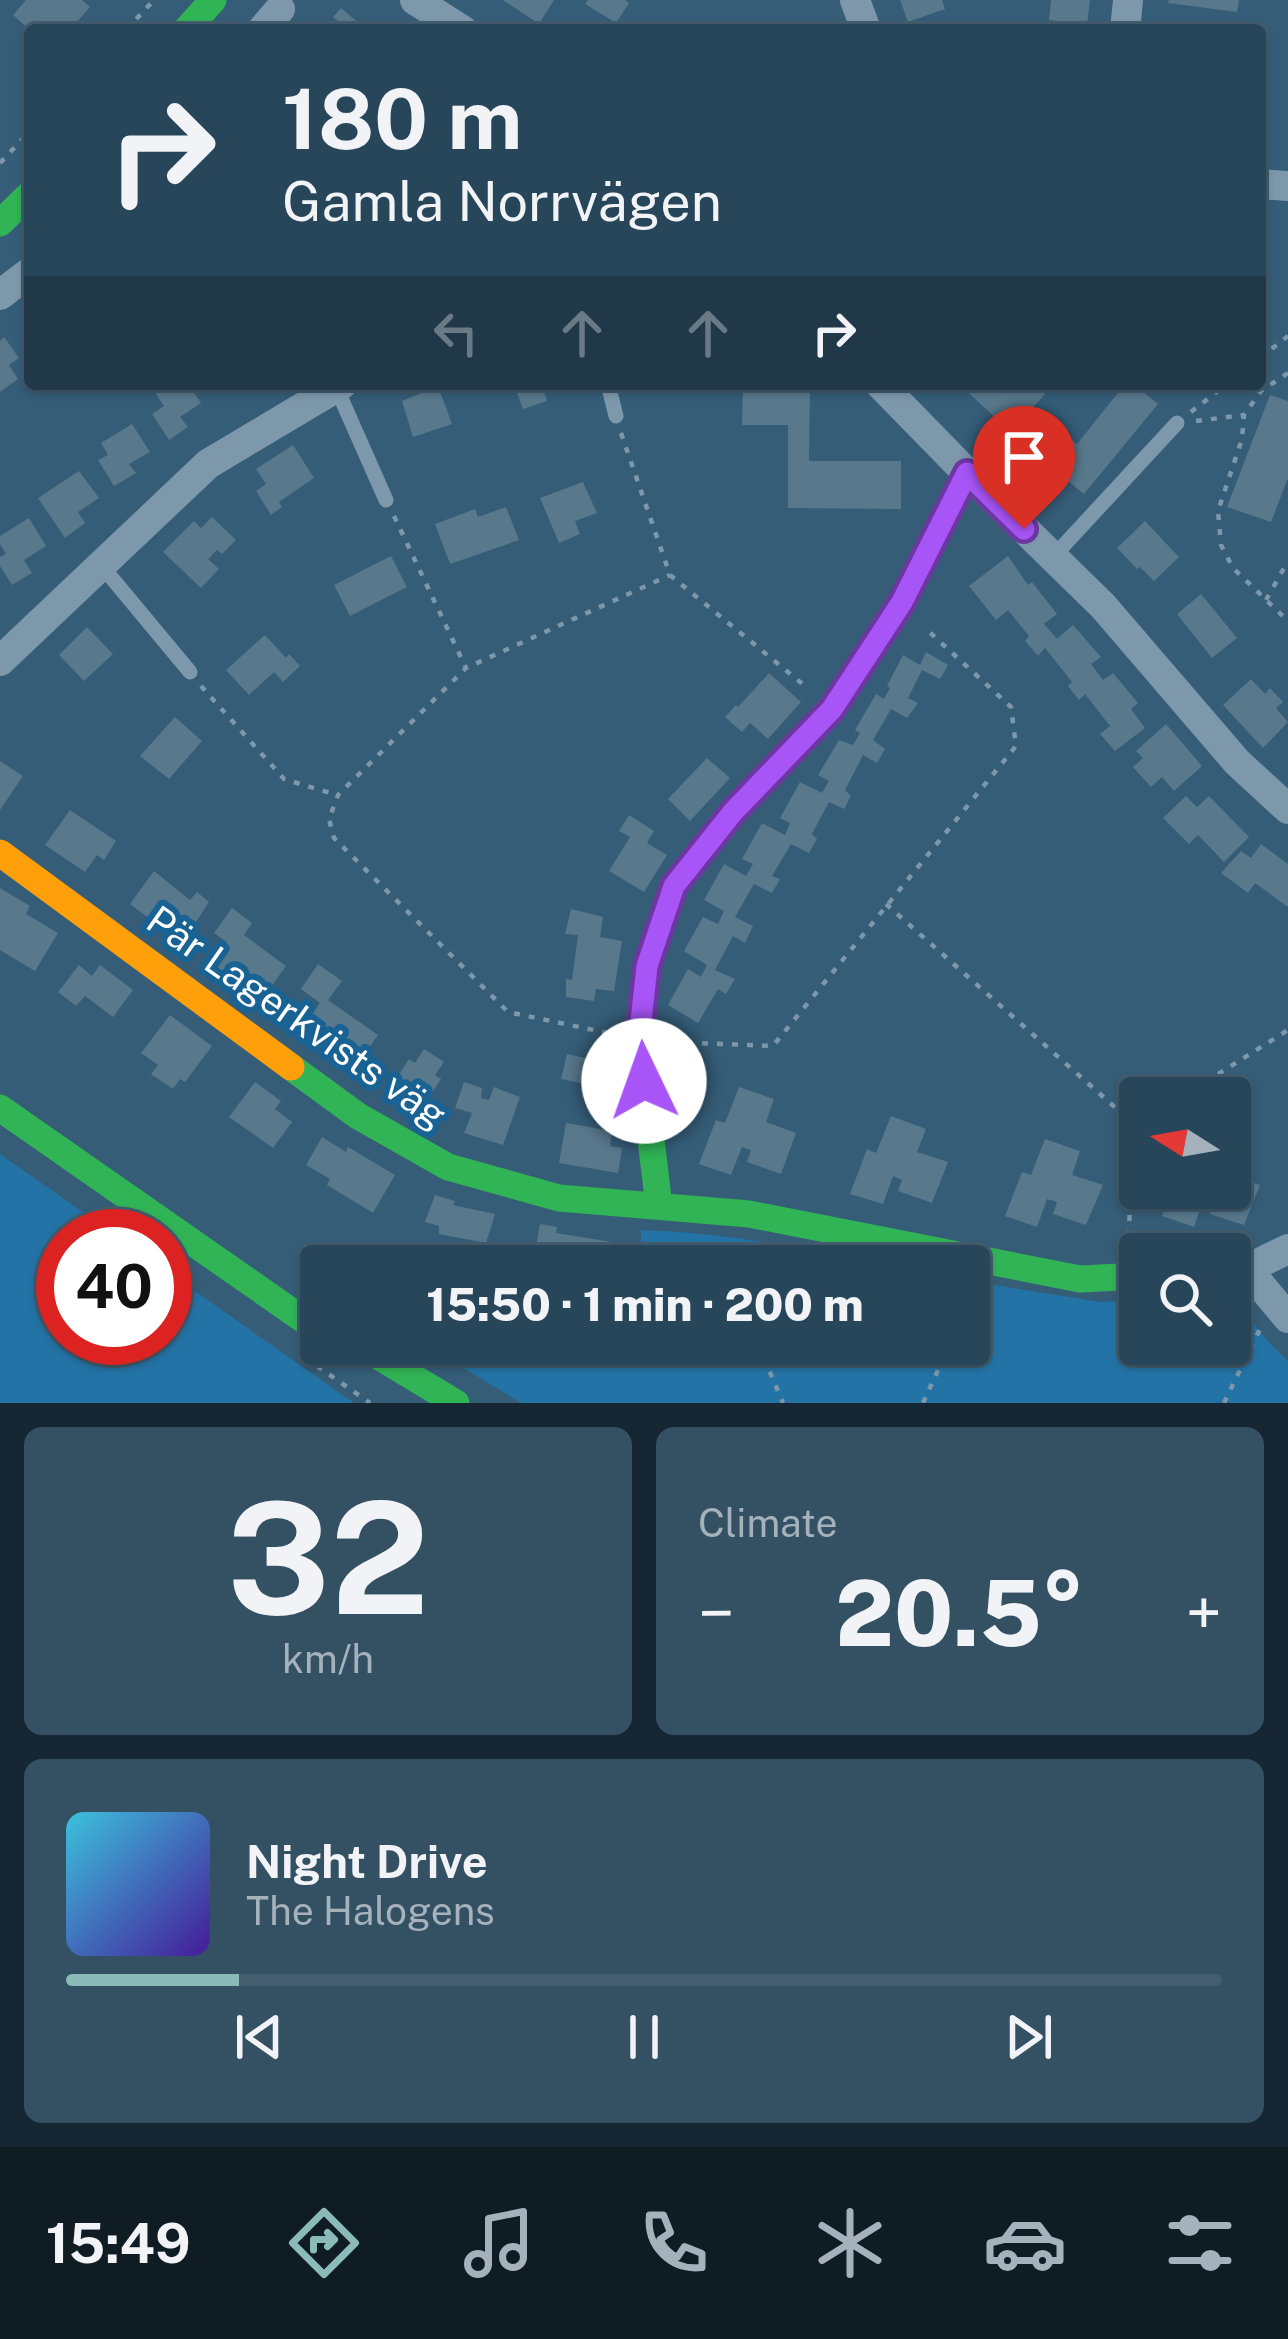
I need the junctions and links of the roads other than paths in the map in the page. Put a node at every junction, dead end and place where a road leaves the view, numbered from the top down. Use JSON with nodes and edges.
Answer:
{"nodes":[{"id":1,"x":213,"y":0,"type":"edge"},
{"id":2,"x":415,"y":0,"type":"edge"},
{"id":3,"x":191,"y":24,"type":"edge"},
{"id":4,"x":453,"y":24,"type":"edge"},
{"id":5,"x":24,"y":200,"type":"edge"},
{"id":6,"x":0,"y":223,"type":"edge"},
{"id":7,"x":24,"y":277,"type":"edge"},
{"id":8,"x":0,"y":295,"type":"edge"},
{"id":9,"x":332,"y":390,"type":"edge"},
{"id":10,"x":341,"y":390,"type":"edge"},
{"id":11,"x":610,"y":390,"type":"edge"},
{"id":12,"x":886,"y":390,"type":"edge"},
{"id":13,"x":616,"y":416,"type":"road end"},
{"id":14,"x":1178,"y":423,"type":"road end"},
{"id":15,"x":967,"y":473,"type":"junction"},
{"id":16,"x":386,"y":500,"type":"road end"},
{"id":17,"x":1053,"y":557,"type":"junction"},
{"id":18,"x":101,"y":565,"type":"junction"},
{"id":19,"x":0,"y":661,"type":"edge"},
{"id":20,"x":190,"y":672,"type":"road end"},
{"id":21,"x":1288,"y":809,"type":"edge"},
{"id":22,"x":0,"y":854,"type":"edge"},
{"id":23,"x":0,"y":1108,"type":"edge"},
{"id":24,"x":659,"y":1206,"type":"junction"},
{"id":25,"x":1288,"y":1249,"type":"edge"},
{"id":26,"x":1251,"y":1265,"type":"edge"},
{"id":27,"x":230,"y":1267,"type":"junction"},
{"id":28,"x":1119,"y":1278,"type":"edge"},
{"id":29,"x":1251,"y":1282,"type":"edge"},
{"id":30,"x":300,"y":1309,"type":"edge"},
{"id":31,"x":1281,"y":1311,"type":"edge"},
{"id":32,"x":300,"y":1316,"type":"edge"},
{"id":33,"x":368,"y":1365,"type":"edge"},
{"id":34,"x":393,"y":1365,"type":"edge"},
{"id":35,"x":421,"y":1403,"type":"edge"},
{"id":36,"x":456,"y":1403,"type":"edge"}],
"edges":[{"from":1,"to":3,"type":"street"},
{"from":2,"to":4,"type":"street"},
{"from":5,"to":6,"type":"street"},
{"from":7,"to":8,"type":"street"},
{"from":9,"to":18,"type":"street"},
{"from":10,"to":16,"type":"lane"},
{"from":11,"to":13,"type":"lane"},
{"from":12,"to":15,"type":"street"},
{"from":14,"to":17,"type":"lane"},
{"from":15,"to":17,"type":"street"},
{"from":15,"to":24,"type":"street"},
{"from":17,"to":21,"type":"street"},
{"from":18,"to":19,"type":"street"},
{"from":18,"to":20,"type":"lane"},
{"from":22,"to":24,"type":"street","name":"Pär Lagerkvists väg"},
{"from":23,"to":27,"type":"street"},
{"from":24,"to":28,"type":"street","name":"Pär Lagerkvists väg"},
{"from":25,"to":26,"type":"street"},
{"from":27,"to":30,"type":"street"},
{"from":27,"to":32,"type":"street"},
{"from":29,"to":31,"type":"street"},
{"from":33,"to":35,"type":"street"},
{"from":34,"to":36,"type":"street"}]}
